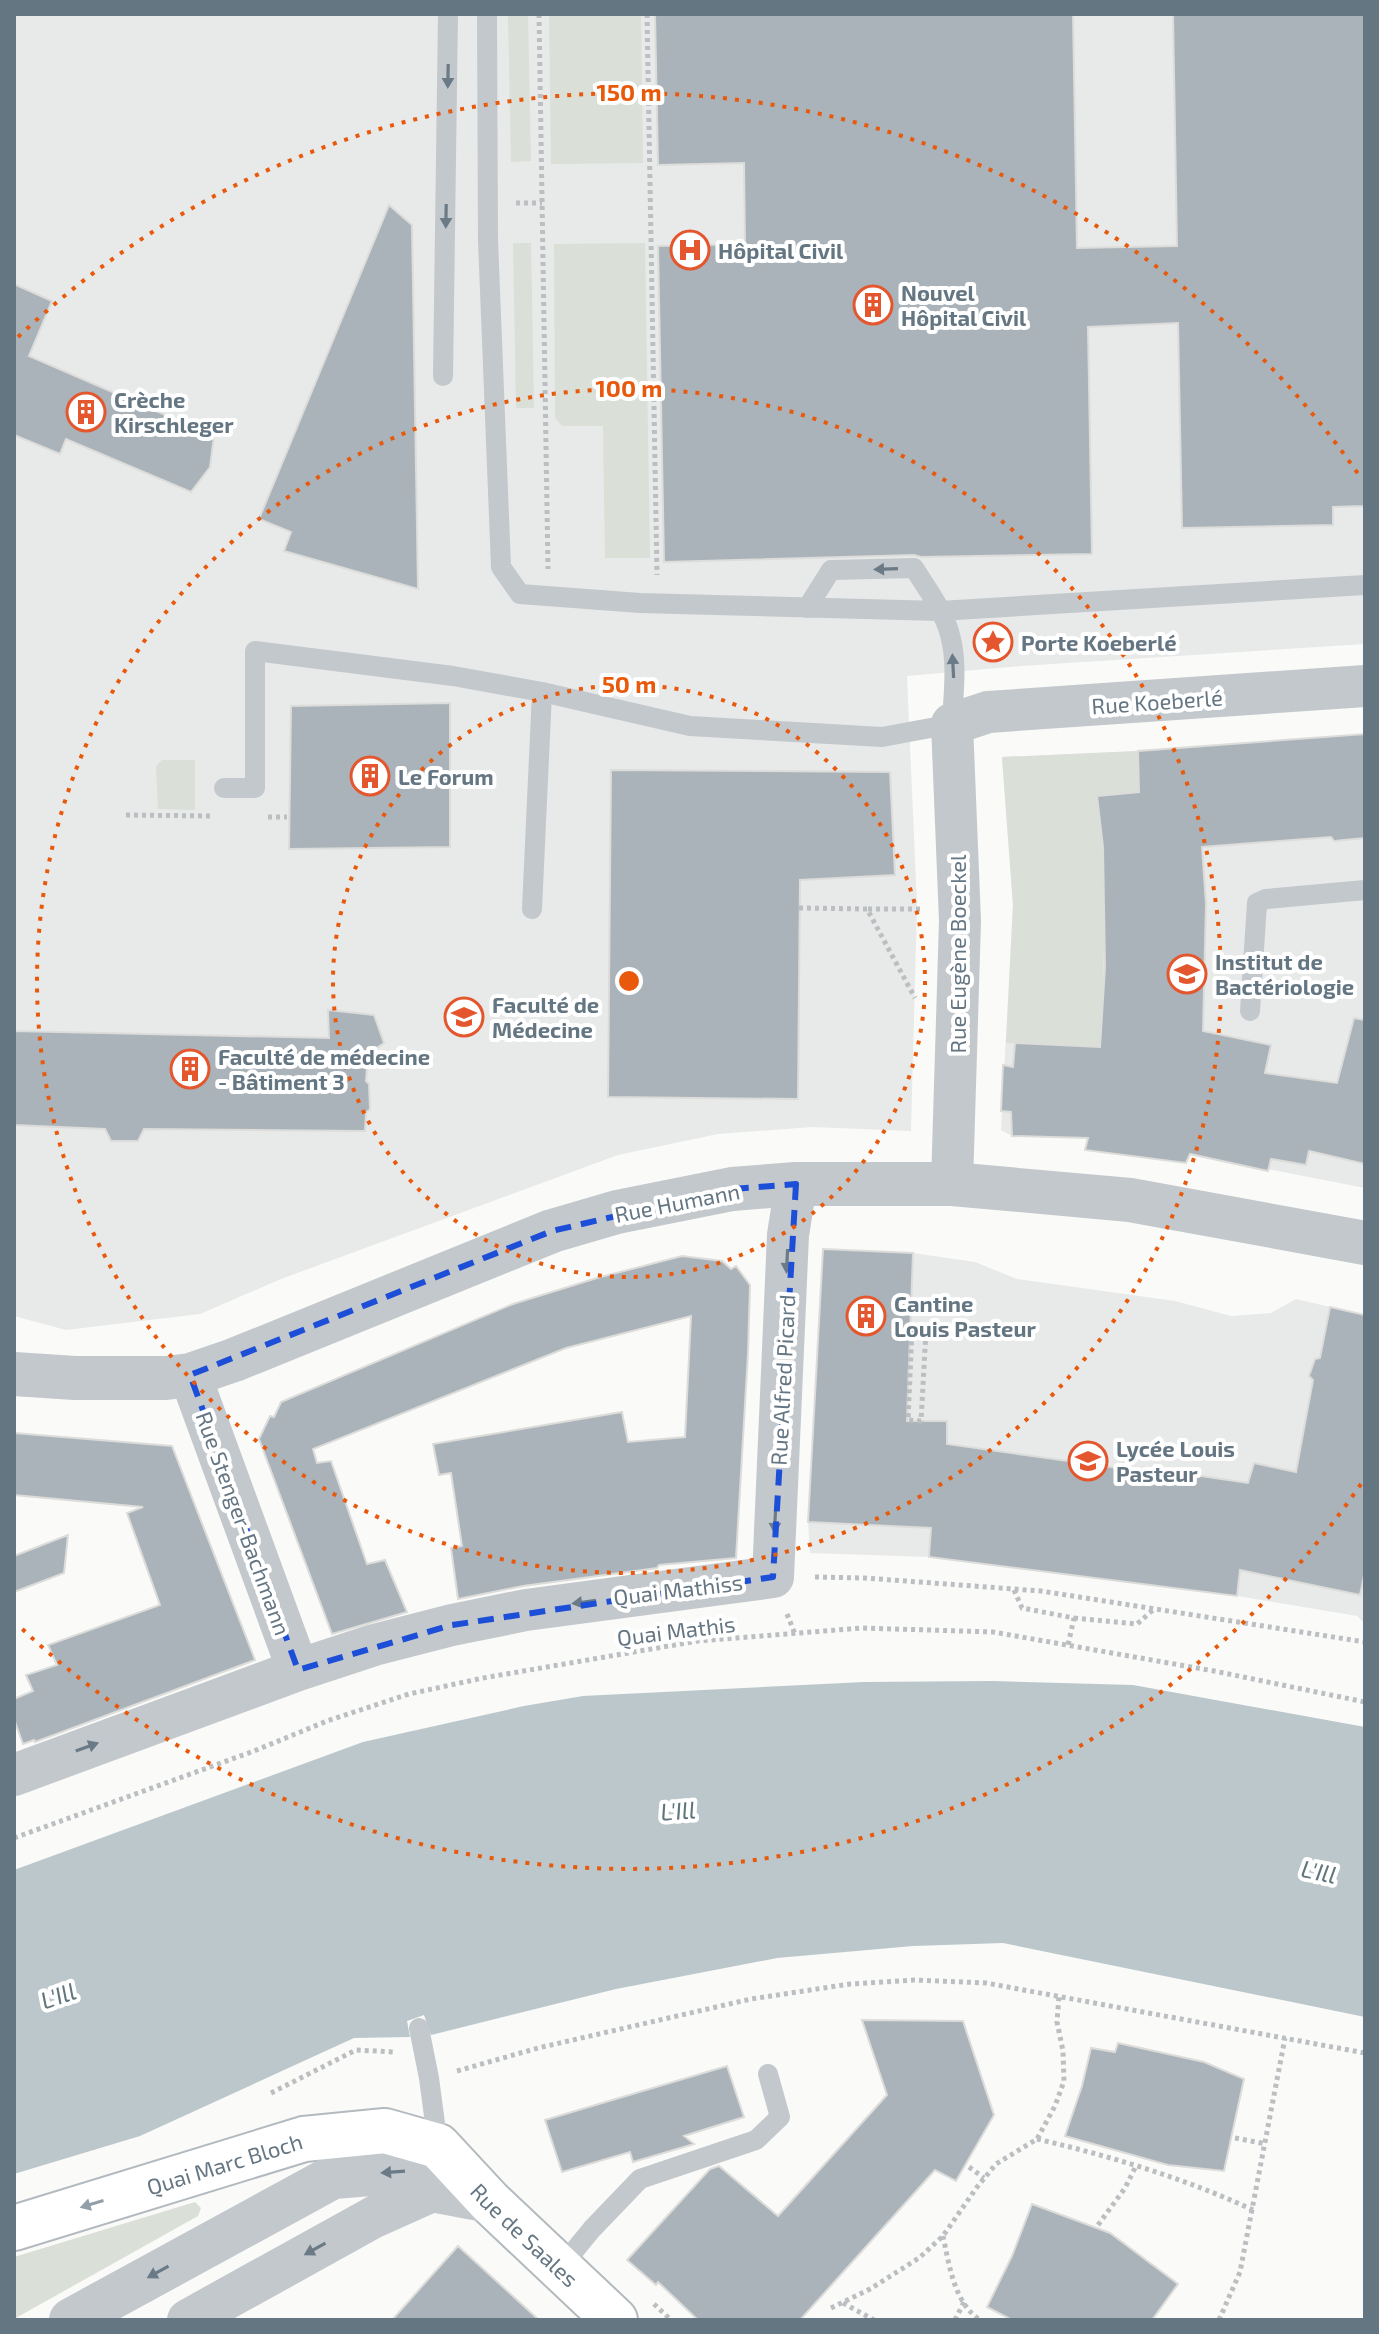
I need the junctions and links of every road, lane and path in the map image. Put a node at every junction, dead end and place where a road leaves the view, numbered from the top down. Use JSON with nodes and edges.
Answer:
{"nodes":[{"id":1,"x":448,"y":14,"type":"edge"},
{"id":2,"x":456,"y":14,"type":"edge"},
{"id":3,"x":487,"y":14,"type":"edge"},
{"id":4,"x":539,"y":14,"type":"edge"},
{"id":5,"x":647,"y":14,"type":"edge"},
{"id":6,"x":443,"y":376,"type":"dead end"},
{"id":7,"x":1365,"y":585,"type":"edge"},
{"id":8,"x":548,"y":596,"type":"junction"},
{"id":9,"x":657,"y":604,"type":"junction"},
{"id":10,"x":807,"y":608,"type":"junction"},
{"id":11,"x":940,"y":611,"type":"junction"},
{"id":12,"x":1365,"y":686,"type":"edge"},
{"id":13,"x":542,"y":692,"type":"junction"},
{"id":14,"x":952,"y":724,"type":"junction"},
{"id":15,"x":224,"y":788,"type":"dead end"},
{"id":16,"x":1365,"y":890,"type":"edge"},
{"id":17,"x":799,"y":908,"type":"dead end"},
{"id":18,"x":532,"y":909,"type":"dead end"},
{"id":19,"x":867,"y":909,"type":"junction"},
{"id":20,"x":960,"y":910,"type":"junction"},
{"id":21,"x":919,"y":1004,"type":"dead end"},
{"id":22,"x":1250,"y":1011,"type":"dead end"},
{"id":23,"x":796,"y":1184,"type":"junction"},
{"id":24,"x":952,"y":1184,"type":"junction"},
{"id":25,"x":1365,"y":1243,"type":"edge"},
{"id":26,"x":14,"y":1374,"type":"edge"},
{"id":27,"x":190,"y":1375,"type":"junction"},
{"id":28,"x":908,"y":1420,"type":"joint"},
{"id":29,"x":773,"y":1577,"type":"junction"},
{"id":30,"x":1014,"y":1589,"type":"junction"},
{"id":31,"x":1153,"y":1609,"type":"junction"},
{"id":32,"x":1074,"y":1618,"type":"junction"},
{"id":33,"x":1365,"y":1642,"type":"edge"},
{"id":34,"x":1068,"y":1645,"type":"junction"},
{"id":35,"x":298,"y":1670,"type":"junction"},
{"id":36,"x":1365,"y":1702,"type":"edge"},
{"id":37,"x":14,"y":1775,"type":"edge"},
{"id":38,"x":14,"y":1838,"type":"edge"},
{"id":39,"x":1059,"y":1996,"type":"junction"},
{"id":40,"x":419,"y":2028,"type":"dead end"},
{"id":41,"x":1285,"y":2038,"type":"junction"},
{"id":42,"x":423,"y":2050,"type":"junction"},
{"id":43,"x":1365,"y":2053,"type":"edge"},
{"id":44,"x":454,"y":2072,"type":"dead end"},
{"id":45,"x":768,"y":2074,"type":"dead end"},
{"id":46,"x":271,"y":2093,"type":"dead end"},
{"id":47,"x":1235,"y":2138,"type":"dead end"},
{"id":48,"x":1037,"y":2139,"type":"junction"},
{"id":49,"x":1266,"y":2144,"type":"junction"},
{"id":50,"x":438,"y":2146,"type":"junction"},
{"id":51,"x":1136,"y":2166,"type":"junction"},
{"id":52,"x":969,"y":2167,"type":"dead end"},
{"id":53,"x":984,"y":2178,"type":"junction"},
{"id":54,"x":490,"y":2202,"type":"junction"},
{"id":55,"x":1253,"y":2210,"type":"junction"},
{"id":56,"x":1098,"y":2225,"type":"dead end"},
{"id":57,"x":14,"y":2228,"type":"edge"},
{"id":58,"x":943,"y":2236,"type":"junction"},
{"id":59,"x":560,"y":2268,"type":"junction"},
{"id":60,"x":843,"y":2302,"type":"junction"},
{"id":61,"x":964,"y":2302,"type":"junction"},
{"id":62,"x":831,"y":2308,"type":"dead end"},
{"id":63,"x":71,"y":2320,"type":"edge"},
{"id":64,"x":188,"y":2320,"type":"edge"},
{"id":65,"x":615,"y":2320,"type":"edge"},
{"id":66,"x":874,"y":2320,"type":"edge"},
{"id":67,"x":955,"y":2320,"type":"edge"},
{"id":68,"x":980,"y":2320,"type":"edge"},
{"id":69,"x":1219,"y":2320,"type":"edge"}],
"edges":[{"from":1,"to":2,"type":"lane"},
{"from":1,"to":6,"type":"lane","one_way":true},
{"from":3,"to":8,"type":"lane"},
{"from":4,"to":8,"type":"path"},
{"from":5,"to":9,"type":"path"},
{"from":7,"to":11,"type":"lane"},
{"from":8,"to":9,"type":"lane"},
{"from":9,"to":10,"type":"lane"},
{"from":10,"to":11,"type":"lane"},
{"from":11,"to":10,"type":"lane","one_way":true},
{"from":14,"to":11,"type":"lane","one_way":true},
{"from":12,"to":14,"type":"street","name":"Rue Koeberlé"},
{"from":13,"to":14,"type":"lane"},
{"from":13,"to":15,"type":"lane"},
{"from":13,"to":18,"type":"lane"},
{"from":14,"to":20,"type":"street","name":"Rue Eugène Boeckel"},
{"from":16,"to":22,"type":"lane"},
{"from":17,"to":19,"type":"path"},
{"from":19,"to":20,"type":"path"},
{"from":19,"to":21,"type":"path"},
{"from":20,"to":24,"type":"street","name":"Rue Eugène Boeckel"},
{"from":23,"to":24,"type":"street","name":"Rue Humann"},
{"from":23,"to":27,"type":"street","name":"Rue Humann"},
{"from":23,"to":29,"type":"street","name":"Rue Alfred Picard","one_way":true},
{"from":24,"to":25,"type":"street","name":"Rue Humann"},
{"from":26,"to":27,"type":"street","name":"Rue Humann"},
{"from":27,"to":35,"type":"street","name":"Rue Stenger-Bachmann"},
{"from":28,"to":28,"type":"path"},
{"from":29,"to":30,"type":"path","name":"Quai Mathiss"},
{"from":29,"to":35,"type":"street","name":"Quai Mathiss","one_way":true},
{"from":30,"to":31,"type":"path","name":"Quai Mathiss"},
{"from":30,"to":32,"type":"path"},
{"from":31,"to":32,"type":"path"},
{"from":31,"to":33,"type":"path","name":"Quai Mathiss"},
{"from":32,"to":34,"type":"path"},
{"from":34,"to":36,"type":"path","name":"Quai Mathis"},
{"from":34,"to":38,"type":"path","name":"Quai Mathis"},
{"from":37,"to":35,"type":"street","name":"Quai Mathiss","one_way":true},
{"from":39,"to":41,"type":"path"},
{"from":39,"to":44,"type":"path"},
{"from":39,"to":48,"type":"path"},
{"from":40,"to":42,"type":"lane"},
{"from":41,"to":43,"type":"path"},
{"from":41,"to":49,"type":"path"},
{"from":42,"to":46,"type":"path"},
{"from":42,"to":50,"type":"lane"},
{"from":45,"to":59,"type":"lane"},
{"from":47,"to":49,"type":"path"},
{"from":48,"to":51,"type":"path"},
{"from":48,"to":53,"type":"path"},
{"from":49,"to":55,"type":"path"},
{"from":50,"to":54,"type":"main road","name":"Rue de Saales"},
{"from":50,"to":57,"type":"main road","name":"Quai Marc Bloch","one_way":true},
{"from":51,"to":55,"type":"path"},
{"from":51,"to":56,"type":"path"},
{"from":52,"to":53,"type":"path"},
{"from":53,"to":58,"type":"path"},
{"from":54,"to":59,"type":"main road","name":"Rue de Saales"},
{"from":54,"to":63,"type":"street","one_way":true},
{"from":54,"to":64,"type":"street","one_way":true},
{"from":55,"to":69,"type":"path"},
{"from":58,"to":60,"type":"path"},
{"from":58,"to":61,"type":"path"},
{"from":59,"to":65,"type":"main road","name":"Rue de Saales"},
{"from":60,"to":62,"type":"path"},
{"from":60,"to":66,"type":"path"},
{"from":61,"to":67,"type":"path"},
{"from":61,"to":68,"type":"path"}]}
